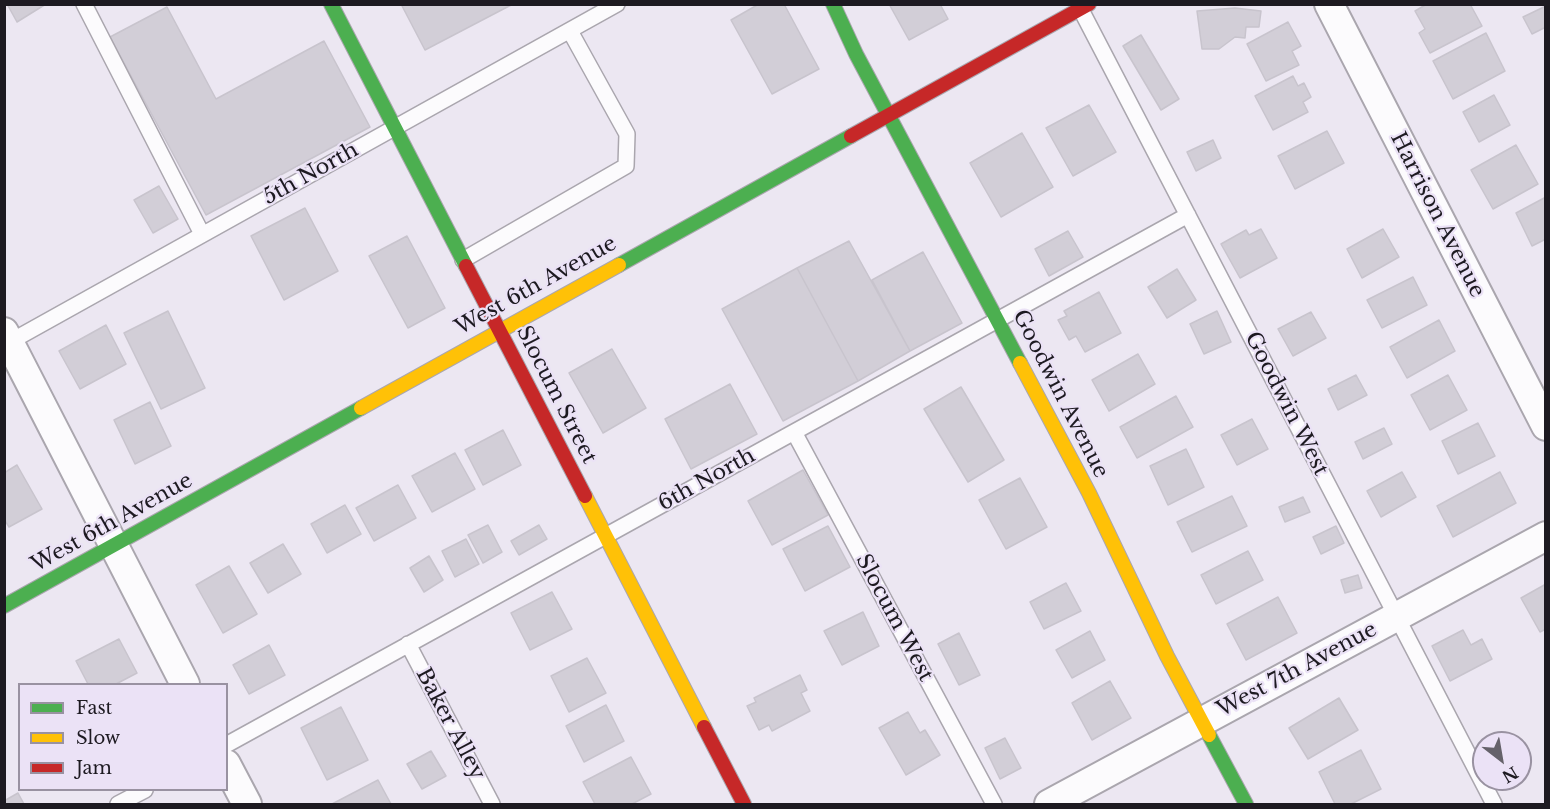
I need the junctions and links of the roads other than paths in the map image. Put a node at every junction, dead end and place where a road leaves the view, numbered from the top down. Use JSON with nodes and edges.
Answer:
{"nodes":[{"id":1,"x":84,"y":4,"type":"edge"},
{"id":2,"x":331,"y":4,"type":"edge"},
{"id":3,"x":617,"y":4,"type":"edge"},
{"id":4,"x":833,"y":4,"type":"edge"},
{"id":5,"x":1329,"y":4,"type":"edge"},
{"id":6,"x":1083,"y":6,"type":"edge"},
{"id":7,"x":570,"y":31,"type":"junction"},
{"id":8,"x":889,"y":115,"type":"junction"},
{"id":9,"x":395,"y":128,"type":"junction"},
{"id":10,"x":1188,"y":215,"type":"junction"},
{"id":11,"x":202,"y":234,"type":"junction"},
{"id":12,"x":463,"y":260,"type":"junction"},
{"id":13,"x":998,"y":320,"type":"junction"},
{"id":14,"x":499,"y":331,"type":"junction"},
{"id":15,"x":6,"y":340,"type":"edge"},
{"id":16,"x":1545,"y":426,"type":"edge"},
{"id":17,"x":794,"y":432,"type":"junction"},
{"id":18,"x":605,"y":536,"type":"junction"},
{"id":19,"x":1545,"y":536,"type":"edge"},
{"id":20,"x":113,"y":546,"type":"junction"},
{"id":21,"x":4,"y":606,"type":"edge"},
{"id":22,"x":1397,"y":617,"type":"junction"},
{"id":23,"x":408,"y":644,"type":"junction"},
{"id":24,"x":184,"y":683,"type":"edge"},
{"id":25,"x":1202,"y":721,"type":"junction"},
{"id":26,"x":228,"y":744,"type":"edge"},
{"id":27,"x":228,"y":768,"type":"edge"},
{"id":28,"x":141,"y":791,"type":"edge"},
{"id":29,"x":118,"y":804,"type":"edge"},
{"id":30,"x":247,"y":804,"type":"edge"},
{"id":31,"x":492,"y":804,"type":"edge"},
{"id":32,"x":744,"y":804,"type":"edge"},
{"id":33,"x":994,"y":804,"type":"edge"},
{"id":34,"x":1048,"y":804,"type":"edge"},
{"id":35,"x":1246,"y":804,"type":"edge"},
{"id":36,"x":1494,"y":804,"type":"edge"}],
"edges":[{"from":1,"to":11,"type":"lane"},
{"from":2,"to":9,"type":"street","name":"Slocum Street"},
{"from":3,"to":7,"type":"lane","name":"5th North"},
{"from":4,"to":8,"type":"street","name":"Goodwin Avenue"},
{"from":5,"to":16,"type":"street","name":"Harrison Avenue"},
{"from":6,"to":8,"type":"street","name":"West 6th Avenue"},
{"from":6,"to":10,"type":"lane","name":"Goodwin West"},
{"from":7,"to":9,"type":"lane","name":"5th North"},
{"from":7,"to":12,"type":"lane"},
{"from":8,"to":13,"type":"street","name":"Goodwin Avenue"},
{"from":8,"to":14,"type":"street","name":"West 6th Avenue"},
{"from":9,"to":11,"type":"lane","name":"5th North"},
{"from":9,"to":12,"type":"street","name":"Slocum Street"},
{"from":10,"to":13,"type":"lane","name":"6th North"},
{"from":10,"to":22,"type":"lane","name":"Goodwin West"},
{"from":11,"to":15,"type":"lane","name":"5th North"},
{"from":12,"to":14,"type":"street","name":"Slocum Street"},
{"from":13,"to":17,"type":"lane","name":"6th North"},
{"from":13,"to":25,"type":"street","name":"Goodwin Avenue"},
{"from":14,"to":18,"type":"street","name":"Slocum Street"},
{"from":14,"to":20,"type":"street","name":"West 6th Avenue"},
{"from":15,"to":20,"type":"street"},
{"from":17,"to":18,"type":"lane","name":"6th North"},
{"from":17,"to":33,"type":"lane","name":"Slocum West"},
{"from":18,"to":23,"type":"lane","name":"6th North"},
{"from":18,"to":32,"type":"street","name":"Slocum Street"},
{"from":19,"to":22,"type":"street","name":"West 7th Avenue"},
{"from":20,"to":21,"type":"street","name":"West 6th Avenue"},
{"from":20,"to":24,"type":"street"},
{"from":22,"to":25,"type":"street","name":"West 7th Avenue"},
{"from":22,"to":36,"type":"lane","name":"Goodwin West"},
{"from":23,"to":26,"type":"lane","name":"6th North"},
{"from":23,"to":31,"type":"lane","name":"Baker Alley"},
{"from":25,"to":34,"type":"street","name":"West 7th Avenue"},
{"from":25,"to":35,"type":"street","name":"Goodwin Avenue"},
{"from":27,"to":30,"type":"street"},
{"from":28,"to":29,"type":"lane"}]}
